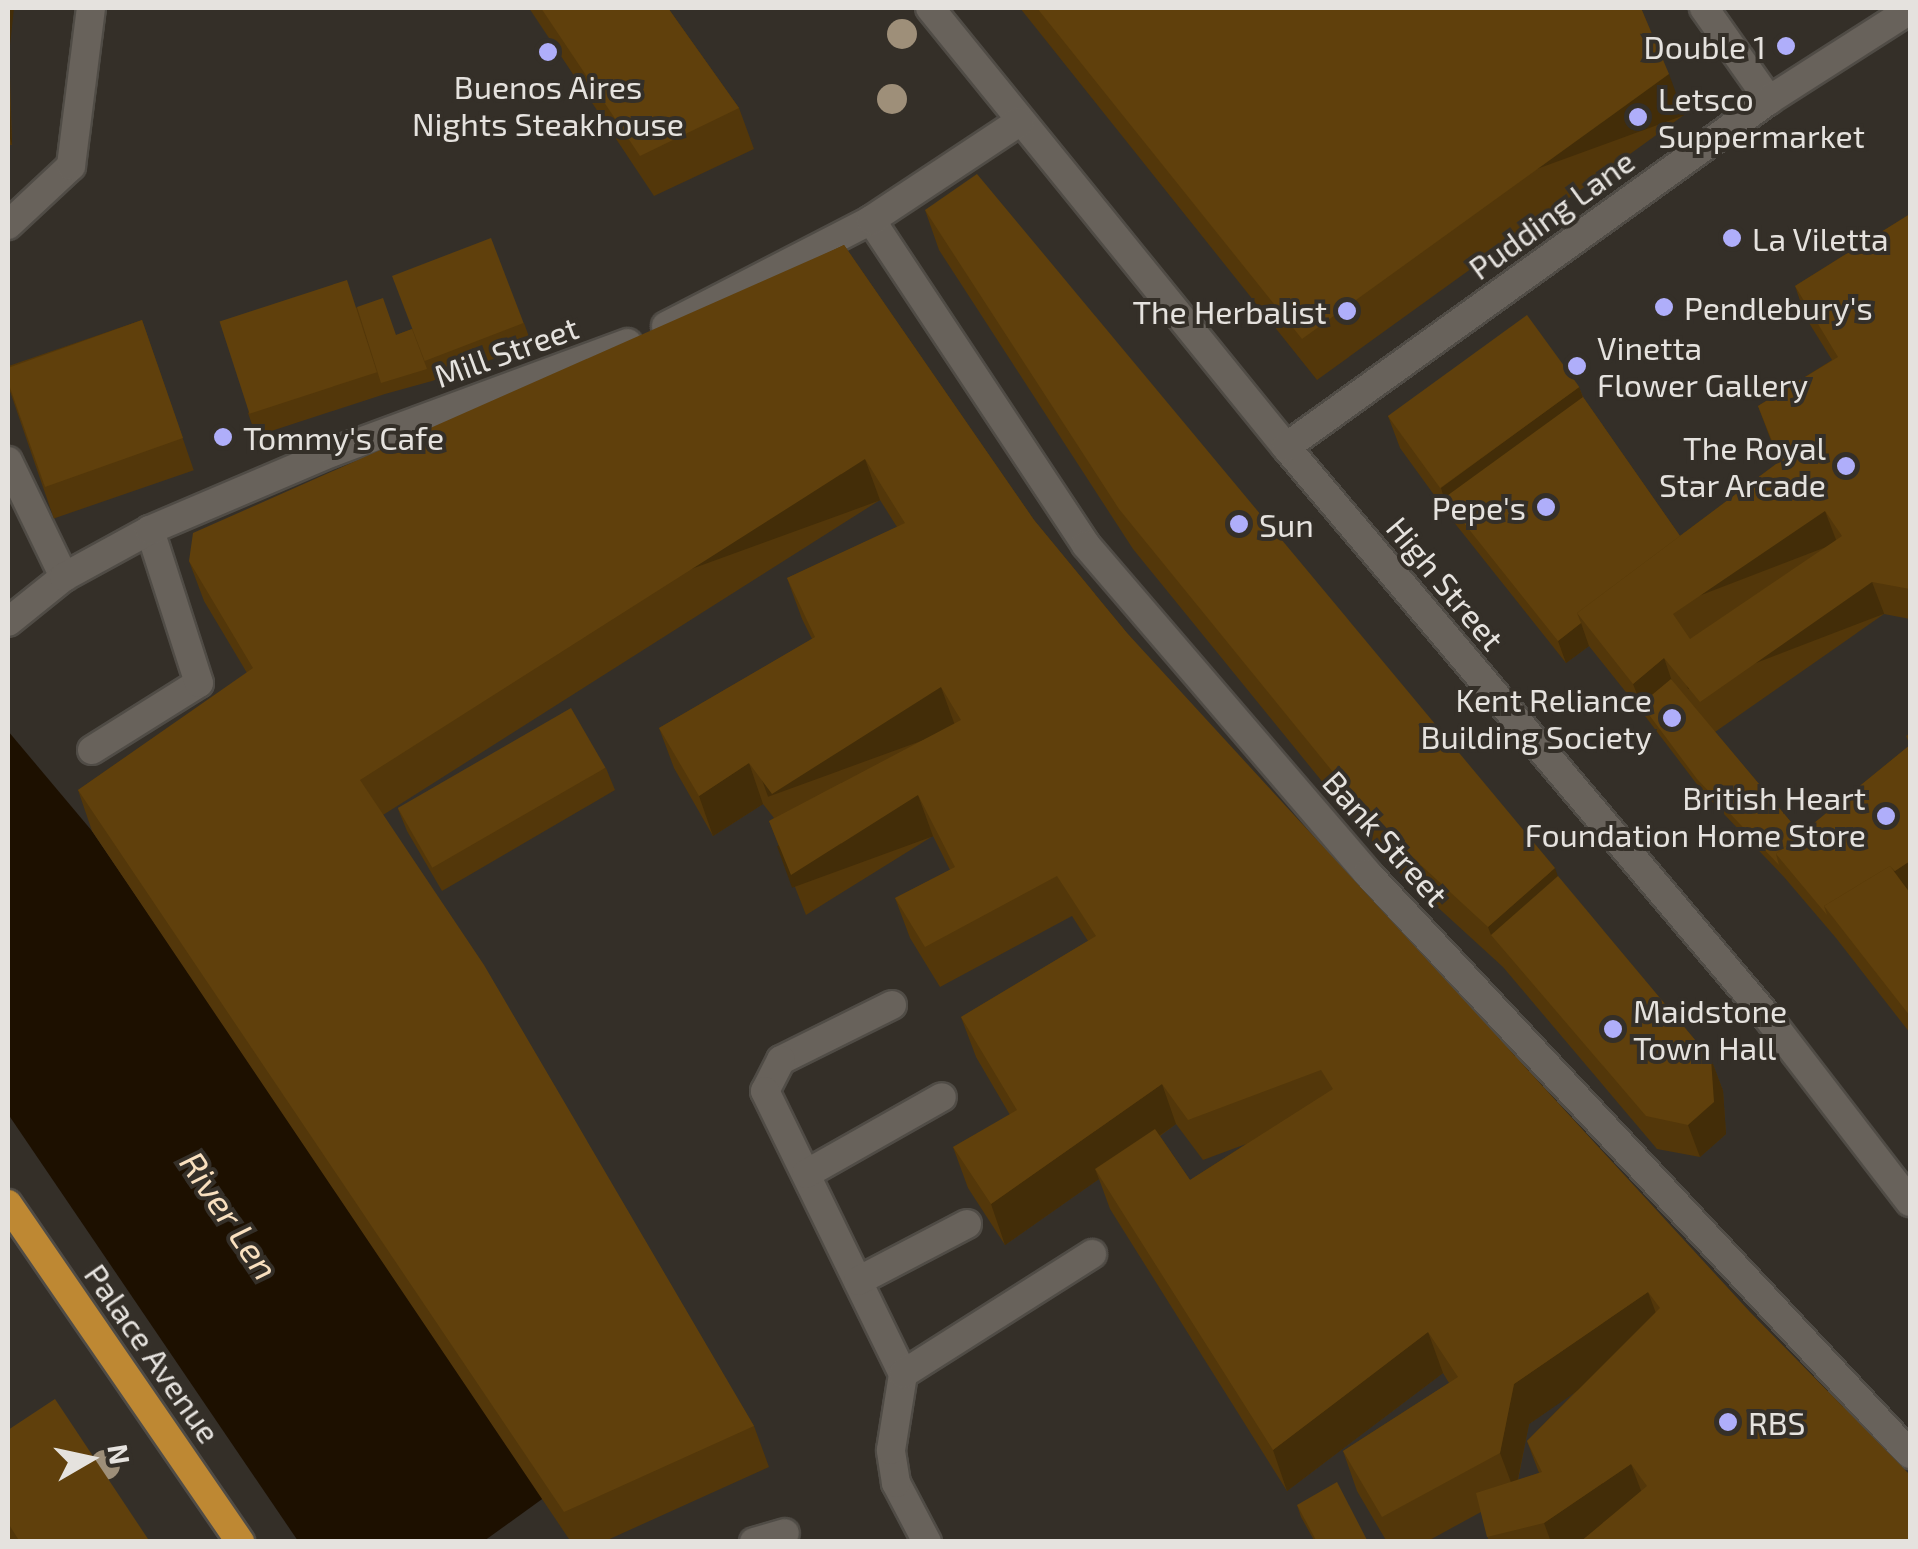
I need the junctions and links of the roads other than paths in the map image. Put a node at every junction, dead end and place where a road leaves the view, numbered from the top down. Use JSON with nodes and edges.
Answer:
{"nodes":[{"id":1,"x":90,"y":8,"type":"edge"},
{"id":2,"x":930,"y":8,"type":"edge"},
{"id":3,"x":1704,"y":8,"type":"edge"},
{"id":4,"x":1910,"y":10,"type":"edge"},
{"id":5,"x":1769,"y":100,"type":"junction"},
{"id":6,"x":1020,"y":122,"type":"junction"},
{"id":7,"x":870,"y":220,"type":"junction"},
{"id":8,"x":8,"y":226,"type":"edge"},
{"id":9,"x":1286,"y":447,"type":"junction"},
{"id":10,"x":8,"y":461,"type":"edge"},
{"id":11,"x":150,"y":530,"type":"junction"},
{"id":12,"x":64,"y":577,"type":"junction"},
{"id":13,"x":8,"y":622,"type":"edge"},
{"id":14,"x":92,"y":750,"type":"dead end"},
{"id":15,"x":892,"y":1004,"type":"dead end"},
{"id":16,"x":942,"y":1097,"type":"dead end"},
{"id":17,"x":806,"y":1174,"type":"junction"},
{"id":18,"x":1910,"y":1202,"type":"edge"},
{"id":19,"x":8,"y":1204,"type":"edge"},
{"id":20,"x":967,"y":1224,"type":"edge"},
{"id":21,"x":1092,"y":1254,"type":"dead end"},
{"id":22,"x":858,"y":1281,"type":"junction"},
{"id":23,"x":903,"y":1374,"type":"junction"},
{"id":24,"x":1910,"y":1454,"type":"edge"},
{"id":25,"x":786,"y":1533,"type":"dead end"},
{"id":26,"x":240,"y":1542,"type":"edge"},
{"id":27,"x":754,"y":1542,"type":"edge"},
{"id":28,"x":927,"y":1542,"type":"edge"}],
"edges":[{"from":1,"to":8,"type":"street"},
{"from":2,"to":6,"type":"street","name":"High Street"},
{"from":3,"to":5,"type":"street"},
{"from":4,"to":5,"type":"street","name":"Pudding Lane"},
{"from":5,"to":9,"type":"street","name":"Pudding Lane"},
{"from":6,"to":7,"type":"street","name":"Mill Street"},
{"from":6,"to":9,"type":"street","name":"High Street"},
{"from":7,"to":11,"type":"street","name":"Mill Street"},
{"from":7,"to":24,"type":"street","name":"Bank Street"},
{"from":9,"to":18,"type":"street","name":"High Street"},
{"from":10,"to":12,"type":"street"},
{"from":11,"to":12,"type":"street","name":"Mill Street"},
{"from":11,"to":14,"type":"street"},
{"from":12,"to":13,"type":"street","name":"Mill Street"},
{"from":15,"to":17,"type":"street"},
{"from":16,"to":17,"type":"street"},
{"from":17,"to":22,"type":"street"},
{"from":19,"to":26,"type":"highway","name":"Palace Avenue"},
{"from":20,"to":22,"type":"street"},
{"from":21,"to":23,"type":"street"},
{"from":22,"to":23,"type":"street"},
{"from":23,"to":28,"type":"street"},
{"from":25,"to":27,"type":"street"}]}
